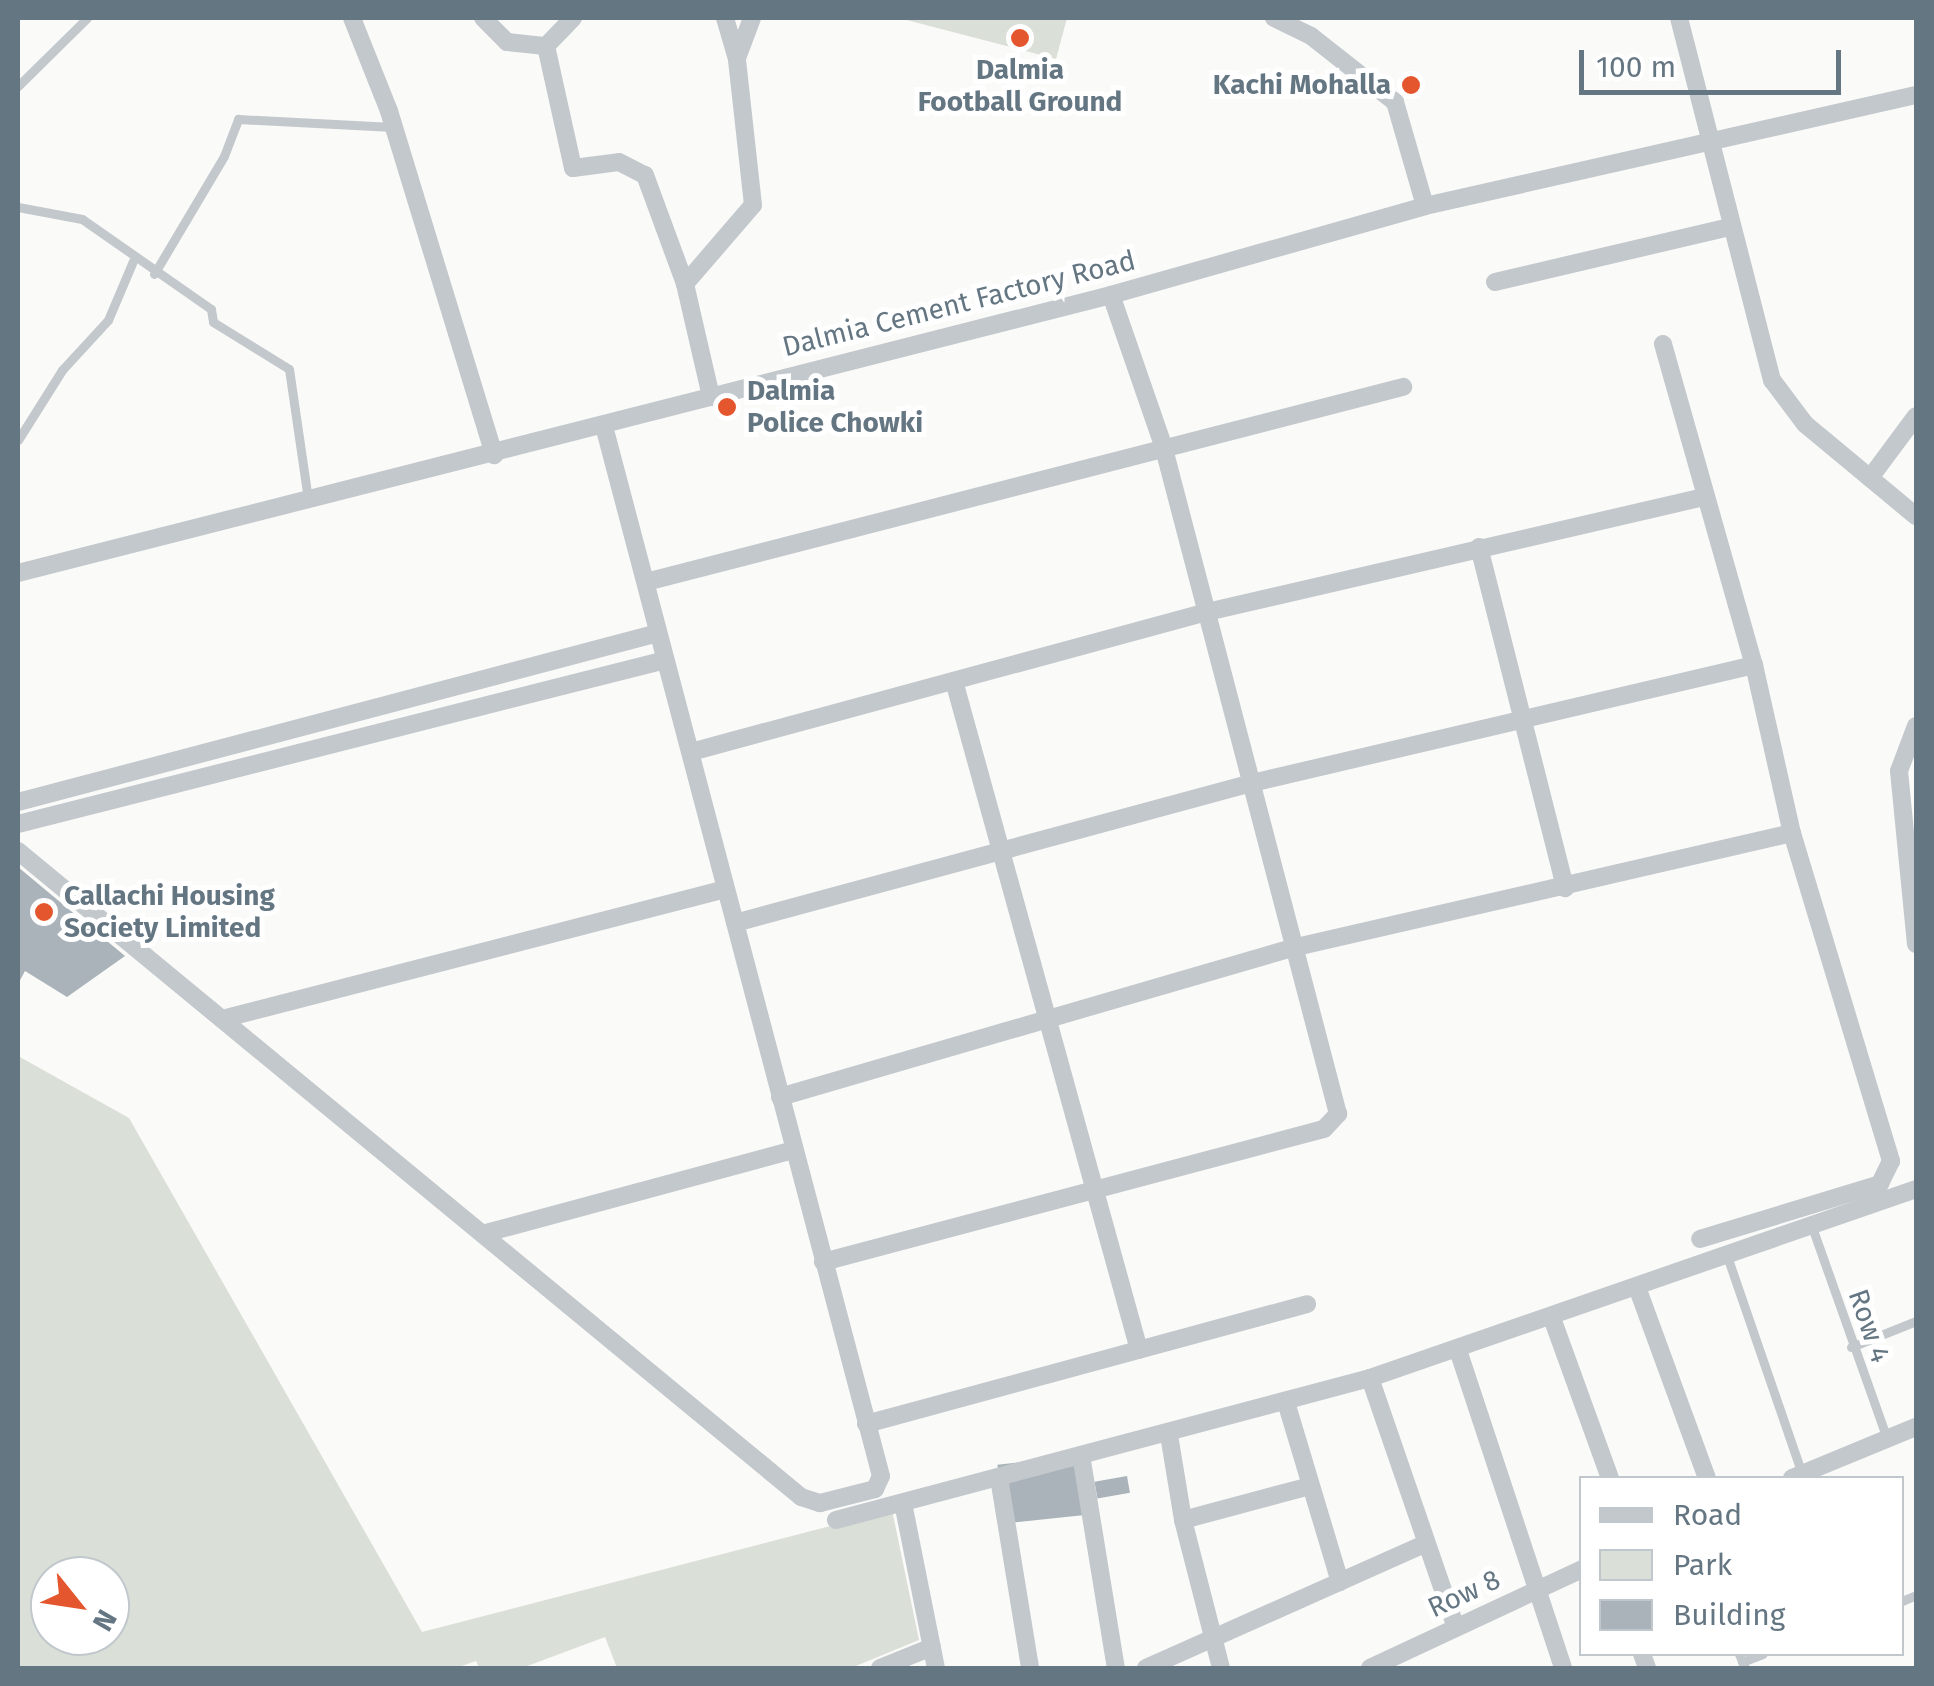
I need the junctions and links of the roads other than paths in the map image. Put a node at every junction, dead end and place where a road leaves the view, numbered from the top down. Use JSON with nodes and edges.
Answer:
{"nodes":[{"id":1,"x":87,"y":18,"type":"edge"},
{"id":2,"x":352,"y":18,"type":"edge"},
{"id":3,"x":483,"y":18,"type":"edge"},
{"id":4,"x":573,"y":18,"type":"edge"},
{"id":5,"x":724,"y":18,"type":"edge"},
{"id":6,"x":752,"y":18,"type":"edge"},
{"id":7,"x":1274,"y":18,"type":"edge"},
{"id":8,"x":1679,"y":18,"type":"edge"},
{"id":9,"x":546,"y":46,"type":"junction"},
{"id":10,"x":737,"y":59,"type":"junction"},
{"id":11,"x":18,"y":86,"type":"edge"},
{"id":12,"x":1916,"y":95,"type":"edge"},
{"id":13,"x":394,"y":127,"type":"junction"},
{"id":14,"x":1707,"y":138,"type":"junction"},
{"id":15,"x":1425,"y":206,"type":"junction"},
{"id":16,"x":18,"y":208,"type":"edge"},
{"id":17,"x":1730,"y":226,"type":"junction"},
{"id":18,"x":133,"y":261,"type":"junction"},
{"id":19,"x":154,"y":274,"type":"junction"},
{"id":20,"x":1496,"y":282,"type":"dead end"},
{"id":21,"x":684,"y":284,"type":"junction"},
{"id":22,"x":1111,"y":295,"type":"junction"},
{"id":23,"x":1663,"y":344,"type":"dead end"},
{"id":24,"x":1403,"y":387,"type":"dead end"},
{"id":25,"x":710,"y":397,"type":"junction"},
{"id":26,"x":1916,"y":416,"type":"edge"},
{"id":27,"x":604,"y":426,"type":"junction"},
{"id":28,"x":18,"y":440,"type":"edge"},
{"id":29,"x":1163,"y":445,"type":"junction"},
{"id":30,"x":494,"y":455,"type":"junction"},
{"id":31,"x":1870,"y":478,"type":"junction"},
{"id":32,"x":1704,"y":497,"type":"junction"},
{"id":33,"x":308,"y":500,"type":"junction"},
{"id":34,"x":1916,"y":516,"type":"edge"},
{"id":35,"x":1478,"y":546,"type":"junction"},
{"id":36,"x":18,"y":574,"type":"edge"},
{"id":37,"x":646,"y":582,"type":"junction"},
{"id":38,"x":1208,"y":612,"type":"junction"},
{"id":39,"x":658,"y":633,"type":"junction"},
{"id":40,"x":569,"y":656,"type":"junction"},
{"id":41,"x":664,"y":660,"type":"junction"},
{"id":42,"x":1754,"y":665,"type":"junction"},
{"id":43,"x":954,"y":681,"type":"junction"},
{"id":44,"x":574,"y":682,"type":"junction"},
{"id":45,"x":1521,"y":716,"type":"junction"},
{"id":46,"x":1916,"y":726,"type":"edge"},
{"id":47,"x":691,"y":752,"type":"junction"},
{"id":48,"x":1248,"y":784,"type":"junction"},
{"id":49,"x":18,"y":802,"type":"edge"},
{"id":50,"x":18,"y":824,"type":"edge"},
{"id":51,"x":1792,"y":833,"type":"junction"},
{"id":52,"x":18,"y":850,"type":"edge"},
{"id":53,"x":1001,"y":851,"type":"junction"},
{"id":54,"x":1565,"y":888,"type":"junction"},
{"id":55,"x":726,"y":890,"type":"junction"},
{"id":56,"x":1913,"y":906,"type":"edge"},
{"id":57,"x":735,"y":923,"type":"junction"},
{"id":58,"x":1916,"y":944,"type":"edge"},
{"id":59,"x":1292,"y":948,"type":"junction"},
{"id":60,"x":226,"y":1018,"type":"junction"},
{"id":61,"x":1048,"y":1019,"type":"junction"},
{"id":62,"x":780,"y":1097,"type":"junction"},
{"id":63,"x":794,"y":1150,"type":"junction"},
{"id":64,"x":1095,"y":1188,"type":"junction"},
{"id":65,"x":1916,"y":1189,"type":"edge"},
{"id":66,"x":1812,"y":1227,"type":"junction"},
{"id":67,"x":486,"y":1233,"type":"junction"},
{"id":68,"x":1700,"y":1239,"type":"dead end"},
{"id":69,"x":1727,"y":1256,"type":"junction"},
{"id":70,"x":823,"y":1262,"type":"junction"},
{"id":71,"x":1637,"y":1287,"type":"junction"},
{"id":72,"x":1307,"y":1304,"type":"dead end"},
{"id":73,"x":1552,"y":1318,"type":"junction"},
{"id":74,"x":1916,"y":1321,"type":"edge"},
{"id":75,"x":1851,"y":1347,"type":"junction"},
{"id":76,"x":1140,"y":1350,"type":"junction"},
{"id":77,"x":1458,"y":1350,"type":"junction"},
{"id":78,"x":1370,"y":1378,"type":"junction"},
{"id":79,"x":1286,"y":1402,"type":"junction"},
{"id":80,"x":866,"y":1424,"type":"junction"},
{"id":81,"x":1916,"y":1426,"type":"edge"},
{"id":82,"x":1169,"y":1435,"type":"junction"},
{"id":83,"x":1886,"y":1439,"type":"junction"},
{"id":84,"x":1081,"y":1455,"type":"junction"},
{"id":85,"x":1834,"y":1470,"type":"edge"},
{"id":86,"x":1609,"y":1476,"type":"edge"},
{"id":87,"x":1706,"y":1476,"type":"edge"},
{"id":88,"x":1797,"y":1476,"type":"edge"},
{"id":89,"x":1000,"y":1478,"type":"junction"},
{"id":90,"x":1310,"y":1486,"type":"junction"},
{"id":91,"x":903,"y":1503,"type":"junction"},
{"id":92,"x":836,"y":1520,"type":"dead end"},
{"id":93,"x":1183,"y":1520,"type":"junction"},
{"id":94,"x":1424,"y":1544,"type":"junction"},
{"id":95,"x":1579,"y":1570,"type":"edge"},
{"id":96,"x":1340,"y":1582,"type":"junction"},
{"id":97,"x":1540,"y":1589,"type":"junction"},
{"id":98,"x":1456,"y":1628,"type":"junction"},
{"id":99,"x":1210,"y":1640,"type":"junction"},
{"id":100,"x":932,"y":1646,"type":"junction"},
{"id":101,"x":880,"y":1668,"type":"edge"},
{"id":102,"x":936,"y":1668,"type":"edge"},
{"id":103,"x":1030,"y":1668,"type":"edge"},
{"id":104,"x":1116,"y":1668,"type":"edge"},
{"id":105,"x":1146,"y":1668,"type":"edge"},
{"id":106,"x":1221,"y":1668,"type":"edge"},
{"id":107,"x":1370,"y":1668,"type":"edge"},
{"id":108,"x":1563,"y":1668,"type":"edge"}],
"edges":[{"from":1,"to":11,"type":"lane"},
{"from":2,"to":13,"type":"street"},
{"from":3,"to":9,"type":"street"},
{"from":4,"to":9,"type":"street"},
{"from":5,"to":10,"type":"street"},
{"from":6,"to":10,"type":"street"},
{"from":7,"to":15,"type":"street"},
{"from":8,"to":14,"type":"street"},
{"from":9,"to":21,"type":"street"},
{"from":10,"to":21,"type":"street"},
{"from":12,"to":14,"type":"street","name":"Dalmia Cement Factory Road"},
{"from":13,"to":19,"type":"lane"},
{"from":13,"to":30,"type":"street"},
{"from":14,"to":15,"type":"street","name":"Dalmia Cement Factory Road"},
{"from":14,"to":17,"type":"street"},
{"from":15,"to":22,"type":"street","name":"Dalmia Cement Factory Road"},
{"from":16,"to":18,"type":"lane"},
{"from":17,"to":20,"type":"street"},
{"from":17,"to":31,"type":"street"},
{"from":18,"to":19,"type":"lane"},
{"from":18,"to":28,"type":"lane"},
{"from":19,"to":33,"type":"lane"},
{"from":21,"to":25,"type":"street"},
{"from":22,"to":25,"type":"street","name":"Dalmia Cement Factory Road"},
{"from":22,"to":29,"type":"street"},
{"from":23,"to":32,"type":"street"},
{"from":24,"to":29,"type":"street"},
{"from":25,"to":27,"type":"street","name":"Dalmia Cement Factory Road"},
{"from":26,"to":31,"type":"street"},
{"from":27,"to":30,"type":"street","name":"Dalmia Cement Factory Road"},
{"from":27,"to":37,"type":"street"},
{"from":29,"to":37,"type":"street"},
{"from":29,"to":38,"type":"street"},
{"from":30,"to":33,"type":"street","name":"Dalmia Cement Factory Road"},
{"from":31,"to":34,"type":"street"},
{"from":32,"to":35,"type":"street"},
{"from":32,"to":42,"type":"street"},
{"from":33,"to":36,"type":"street","name":"Dalmia Cement Factory Road"},
{"from":35,"to":38,"type":"street"},
{"from":35,"to":45,"type":"street"},
{"from":37,"to":39,"type":"street"},
{"from":38,"to":43,"type":"street"},
{"from":38,"to":48,"type":"street"},
{"from":39,"to":40,"type":"street"},
{"from":39,"to":41,"type":"street"},
{"from":40,"to":44,"type":"street"},
{"from":40,"to":49,"type":"street"},
{"from":41,"to":44,"type":"street"},
{"from":41,"to":47,"type":"street"},
{"from":42,"to":45,"type":"street"},
{"from":42,"to":51,"type":"street"},
{"from":43,"to":47,"type":"street"},
{"from":43,"to":53,"type":"street"},
{"from":44,"to":50,"type":"street"},
{"from":45,"to":48,"type":"street"},
{"from":45,"to":54,"type":"street"},
{"from":46,"to":56,"type":"street"},
{"from":47,"to":55,"type":"street"},
{"from":48,"to":53,"type":"street"},
{"from":48,"to":59,"type":"street"},
{"from":51,"to":54,"type":"street"},
{"from":51,"to":68,"type":"street"},
{"from":52,"to":60,"type":"street"},
{"from":53,"to":57,"type":"street"},
{"from":53,"to":61,"type":"street"},
{"from":54,"to":59,"type":"street"},
{"from":55,"to":57,"type":"street"},
{"from":55,"to":60,"type":"street"},
{"from":56,"to":58,"type":"street"},
{"from":57,"to":62,"type":"street"},
{"from":59,"to":61,"type":"street"},
{"from":59,"to":64,"type":"street"},
{"from":60,"to":67,"type":"street"},
{"from":61,"to":62,"type":"street"},
{"from":61,"to":64,"type":"street"},
{"from":62,"to":63,"type":"street"},
{"from":63,"to":67,"type":"street"},
{"from":63,"to":70,"type":"street"},
{"from":64,"to":70,"type":"street"},
{"from":64,"to":76,"type":"street"},
{"from":65,"to":66,"type":"street"},
{"from":66,"to":69,"type":"street"},
{"from":66,"to":75,"type":"lane","name":"Row 4"},
{"from":67,"to":80,"type":"street"},
{"from":69,"to":71,"type":"street"},
{"from":69,"to":88,"type":"lane"},
{"from":70,"to":80,"type":"street"},
{"from":71,"to":73,"type":"street"},
{"from":71,"to":87,"type":"street"},
{"from":72,"to":76,"type":"street"},
{"from":73,"to":77,"type":"street"},
{"from":73,"to":86,"type":"street"},
{"from":74,"to":75,"type":"lane"},
{"from":75,"to":83,"type":"lane","name":"Row 4"},
{"from":76,"to":80,"type":"street"},
{"from":77,"to":78,"type":"street"},
{"from":77,"to":97,"type":"street"},
{"from":78,"to":79,"type":"street"},
{"from":78,"to":94,"type":"street"},
{"from":79,"to":82,"type":"street"},
{"from":79,"to":90,"type":"street"},
{"from":81,"to":83,"type":"street"},
{"from":82,"to":84,"type":"street"},
{"from":82,"to":93,"type":"street"},
{"from":83,"to":85,"type":"street"},
{"from":84,"to":89,"type":"street"},
{"from":84,"to":104,"type":"street"},
{"from":85,"to":88,"type":"street"},
{"from":89,"to":91,"type":"street"},
{"from":89,"to":103,"type":"street"},
{"from":90,"to":93,"type":"street"},
{"from":90,"to":96,"type":"street"},
{"from":91,"to":92,"type":"street"},
{"from":91,"to":100,"type":"street"},
{"from":93,"to":99,"type":"street"},
{"from":94,"to":96,"type":"street"},
{"from":94,"to":98,"type":"street"},
{"from":95,"to":97,"type":"street","name":"Row 8"},
{"from":96,"to":99,"type":"street"},
{"from":97,"to":98,"type":"street","name":"Row 8"},
{"from":97,"to":108,"type":"street"},
{"from":98,"to":107,"type":"street","name":"Row 8"},
{"from":99,"to":105,"type":"street"},
{"from":99,"to":106,"type":"street"},
{"from":100,"to":101,"type":"street"},
{"from":100,"to":102,"type":"street"}]}
